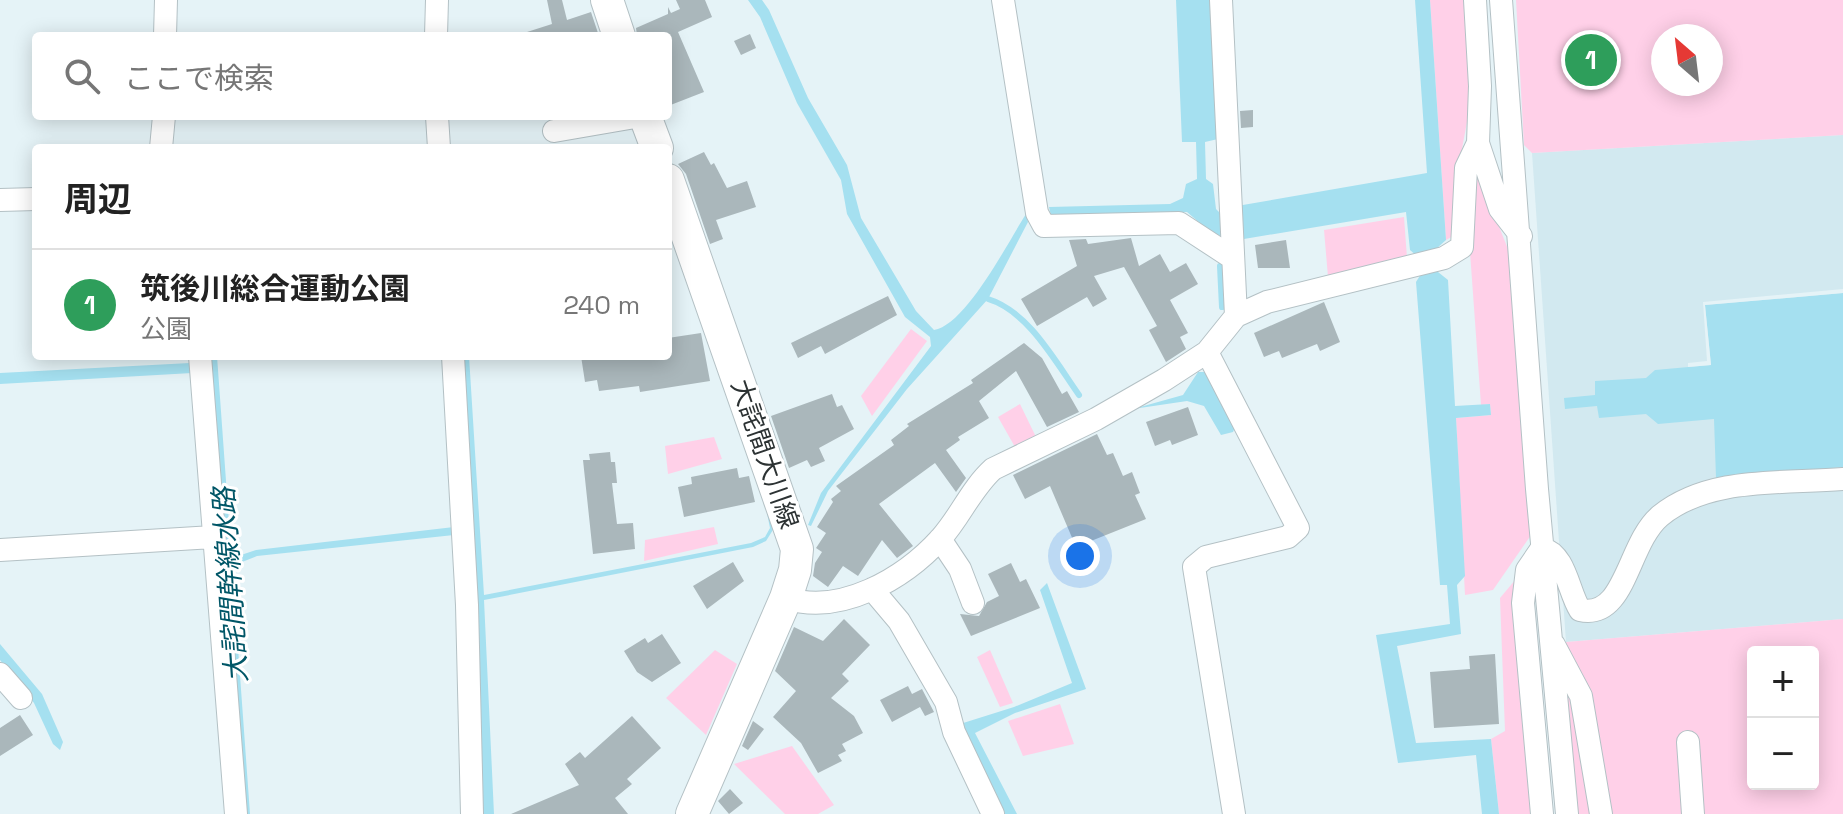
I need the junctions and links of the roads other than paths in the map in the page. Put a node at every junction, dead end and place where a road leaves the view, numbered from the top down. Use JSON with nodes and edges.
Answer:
{"nodes":[{"id":1,"x":166,"y":0,"type":"edge"},
{"id":2,"x":437,"y":0,"type":"edge"},
{"id":3,"x":607,"y":0,"type":"edge"},
{"id":4,"x":1003,"y":0,"type":"edge"},
{"id":5,"x":1221,"y":0,"type":"edge"},
{"id":6,"x":1475,"y":0,"type":"edge"},
{"id":7,"x":1501,"y":0,"type":"edge"},
{"id":8,"x":165,"y":32,"type":"edge"},
{"id":9,"x":436,"y":32,"type":"edge"},
{"id":10,"x":618,"y":32,"type":"edge"},
{"id":11,"x":437,"y":120,"type":"edge"},
{"id":12,"x":619,"y":120,"type":"edge"},
{"id":13,"x":645,"y":120,"type":"edge"},
{"id":14,"x":554,"y":131,"type":"dead end"},
{"id":15,"x":1478,"y":143,"type":"junction"},
{"id":16,"x":439,"y":144,"type":"edge"},
{"id":17,"x":655,"y":144,"type":"edge"},
{"id":18,"x":672,"y":192,"type":"edge"},
{"id":19,"x":32,"y":199,"type":"edge"},
{"id":20,"x":0,"y":200,"type":"edge"},
{"id":21,"x":1521,"y":236,"type":"junction"},
{"id":22,"x":1231,"y":250,"type":"junction"},
{"id":23,"x":1236,"y":316,"type":"junction"},
{"id":24,"x":1207,"y":352,"type":"junction"},
{"id":25,"x":200,"y":360,"type":"edge"},
{"id":26,"x":453,"y":360,"type":"edge"},
{"id":27,"x":1843,"y":479,"type":"edge"},
{"id":28,"x":213,"y":537,"type":"junction"},
{"id":29,"x":940,"y":539,"type":"junction"},
{"id":30,"x":1542,"y":548,"type":"junction"},
{"id":31,"x":0,"y":550,"type":"edge"},
{"id":32,"x":872,"y":589,"type":"junction"},
{"id":33,"x":786,"y":598,"type":"junction"},
{"id":34,"x":973,"y":603,"type":"dead end"},
{"id":35,"x":1551,"y":641,"type":"junction"},
{"id":36,"x":0,"y":674,"type":"edge"},
{"id":37,"x":21,"y":698,"type":"dead end"},
{"id":38,"x":1688,"y":742,"type":"dead end"},
{"id":39,"x":236,"y":814,"type":"edge"},
{"id":40,"x":472,"y":814,"type":"edge"},
{"id":41,"x":692,"y":814,"type":"edge"},
{"id":42,"x":993,"y":814,"type":"edge"},
{"id":43,"x":1234,"y":814,"type":"edge"},
{"id":44,"x":1542,"y":814,"type":"edge"},
{"id":45,"x":1567,"y":814,"type":"edge"},
{"id":46,"x":1601,"y":814,"type":"edge"},
{"id":47,"x":1693,"y":814,"type":"edge"}],
"edges":[{"from":1,"to":8,"type":"street"},
{"from":2,"to":9,"type":"street"},
{"from":3,"to":10,"type":"main road"},
{"from":4,"to":22,"type":"street"},
{"from":5,"to":22,"type":"street"},
{"from":6,"to":15,"type":"street"},
{"from":7,"to":21,"type":"street"},
{"from":11,"to":16,"type":"street"},
{"from":12,"to":14,"type":"street"},
{"from":13,"to":17,"type":"main road"},
{"from":15,"to":21,"type":"street"},
{"from":15,"to":23,"type":"street"},
{"from":18,"to":33,"type":"main road","name":"大詫間大川線"},
{"from":19,"to":20,"type":"street"},
{"from":21,"to":30,"type":"street"},
{"from":22,"to":23,"type":"street"},
{"from":23,"to":24,"type":"street"},
{"from":24,"to":29,"type":"street"},
{"from":24,"to":43,"type":"street"},
{"from":25,"to":28,"type":"street"},
{"from":26,"to":40,"type":"street"},
{"from":27,"to":30,"type":"street"},
{"from":28,"to":31,"type":"street"},
{"from":28,"to":39,"type":"street"},
{"from":29,"to":32,"type":"street"},
{"from":29,"to":34,"type":"street"},
{"from":30,"to":35,"type":"street"},
{"from":30,"to":44,"type":"street"},
{"from":32,"to":33,"type":"street"},
{"from":32,"to":42,"type":"street"},
{"from":33,"to":41,"type":"main road","name":"大詫間大川線"},
{"from":35,"to":45,"type":"street"},
{"from":35,"to":46,"type":"street"},
{"from":36,"to":37,"type":"street"},
{"from":38,"to":47,"type":"street"}]}
